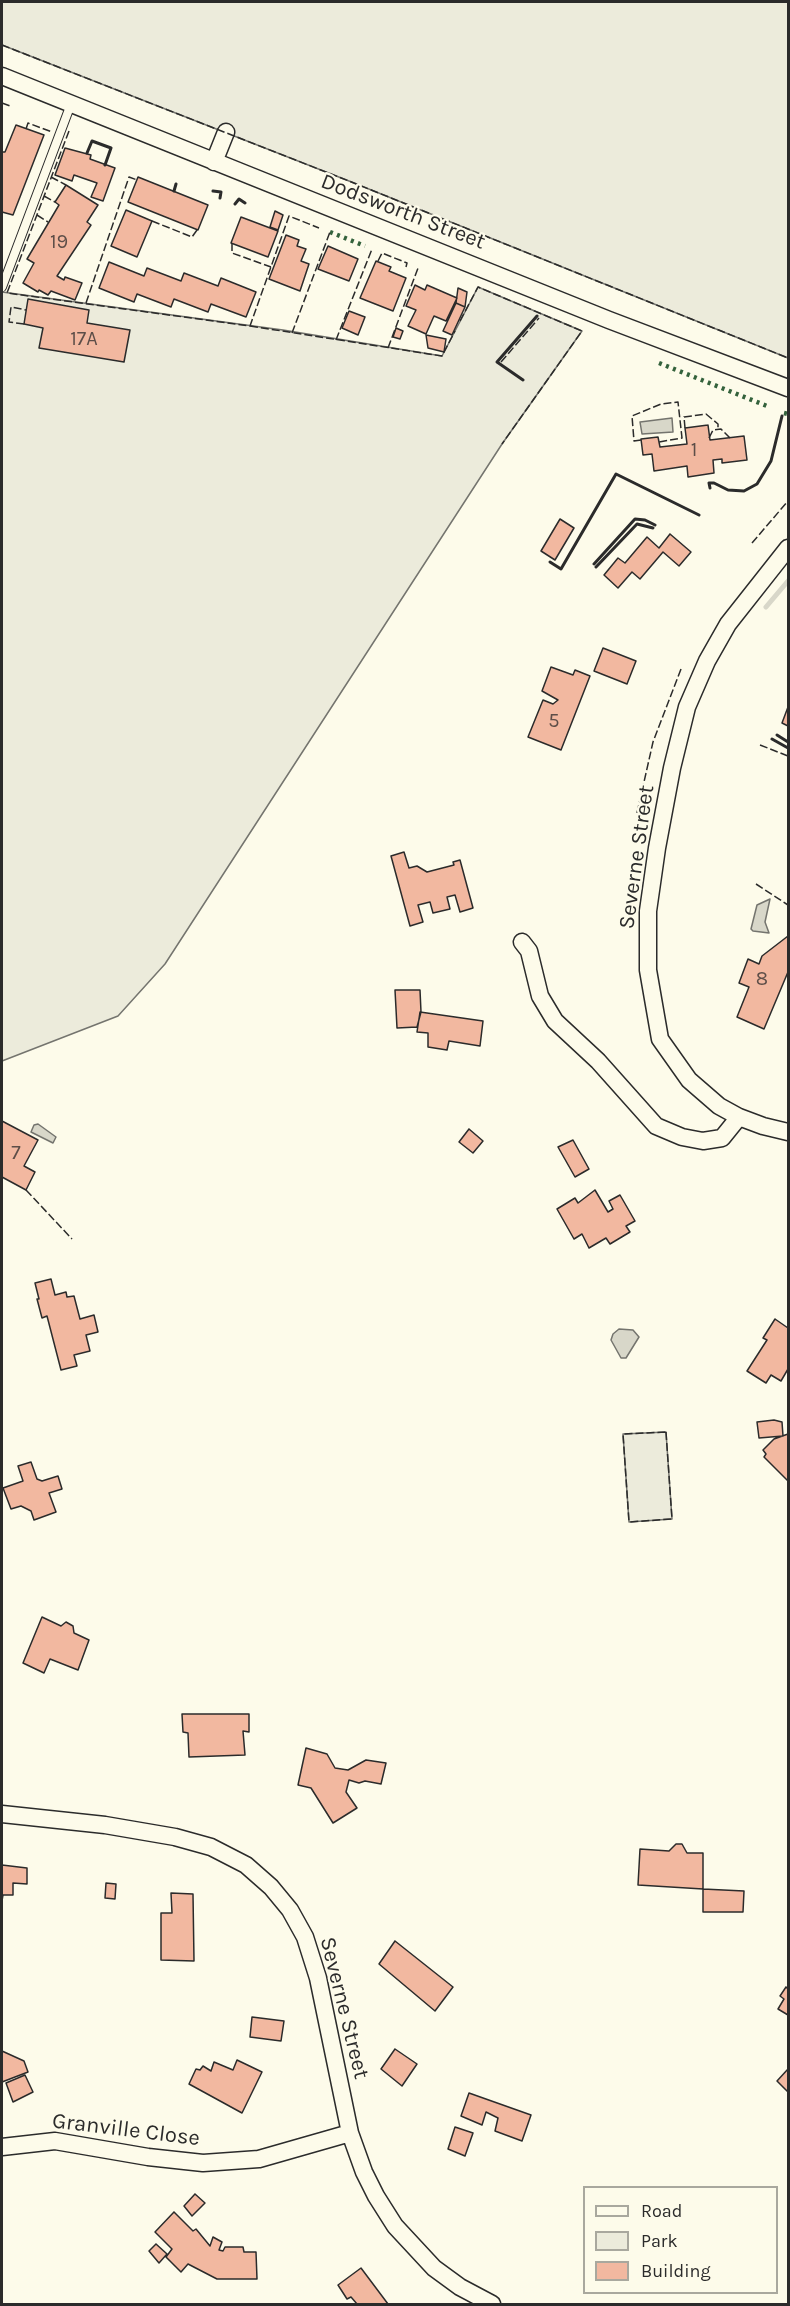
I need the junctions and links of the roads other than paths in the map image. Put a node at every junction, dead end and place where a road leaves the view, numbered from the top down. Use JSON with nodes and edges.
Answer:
{"nodes":[{"id":1,"x":2,"y":76,"type":"edge"},
{"id":2,"x":71,"y":104,"type":"junction"},
{"id":3,"x":226,"y":132,"type":"dead end"},
{"id":4,"x":214,"y":162,"type":"junction"},
{"id":5,"x":2,"y":287,"type":"edge"},
{"id":6,"x":789,"y":388,"type":"edge"},
{"id":7,"x":789,"y":548,"type":"edge"},
{"id":8,"x":522,"y":942,"type":"dead end"},
{"id":9,"x":739,"y":1117,"type":"junction"},
{"id":10,"x":789,"y":1131,"type":"edge"},
{"id":11,"x":2,"y":1814,"type":"edge"},
{"id":12,"x":350,"y":2133,"type":"junction"},
{"id":13,"x":2,"y":2146,"type":"edge"},
{"id":14,"x":492,"y":2304,"type":"edge"}],
"edges":[{"from":1,"to":2,"type":"street","name":"Dodsworth Street"},
{"from":2,"to":4,"type":"street","name":"Dodsworth Street"},
{"from":2,"to":5,"type":"lane"},
{"from":3,"to":4,"type":"street"},
{"from":4,"to":6,"type":"street","name":"Dodsworth Street"},
{"from":7,"to":9,"type":"street","name":"Severne Street"},
{"from":8,"to":9,"type":"street"},
{"from":9,"to":10,"type":"street","name":"Severne Street"},
{"from":11,"to":12,"type":"street","name":"Severne Street"},
{"from":12,"to":13,"type":"street","name":"Granville Close"},
{"from":12,"to":14,"type":"street","name":"Severne Street"}]}
